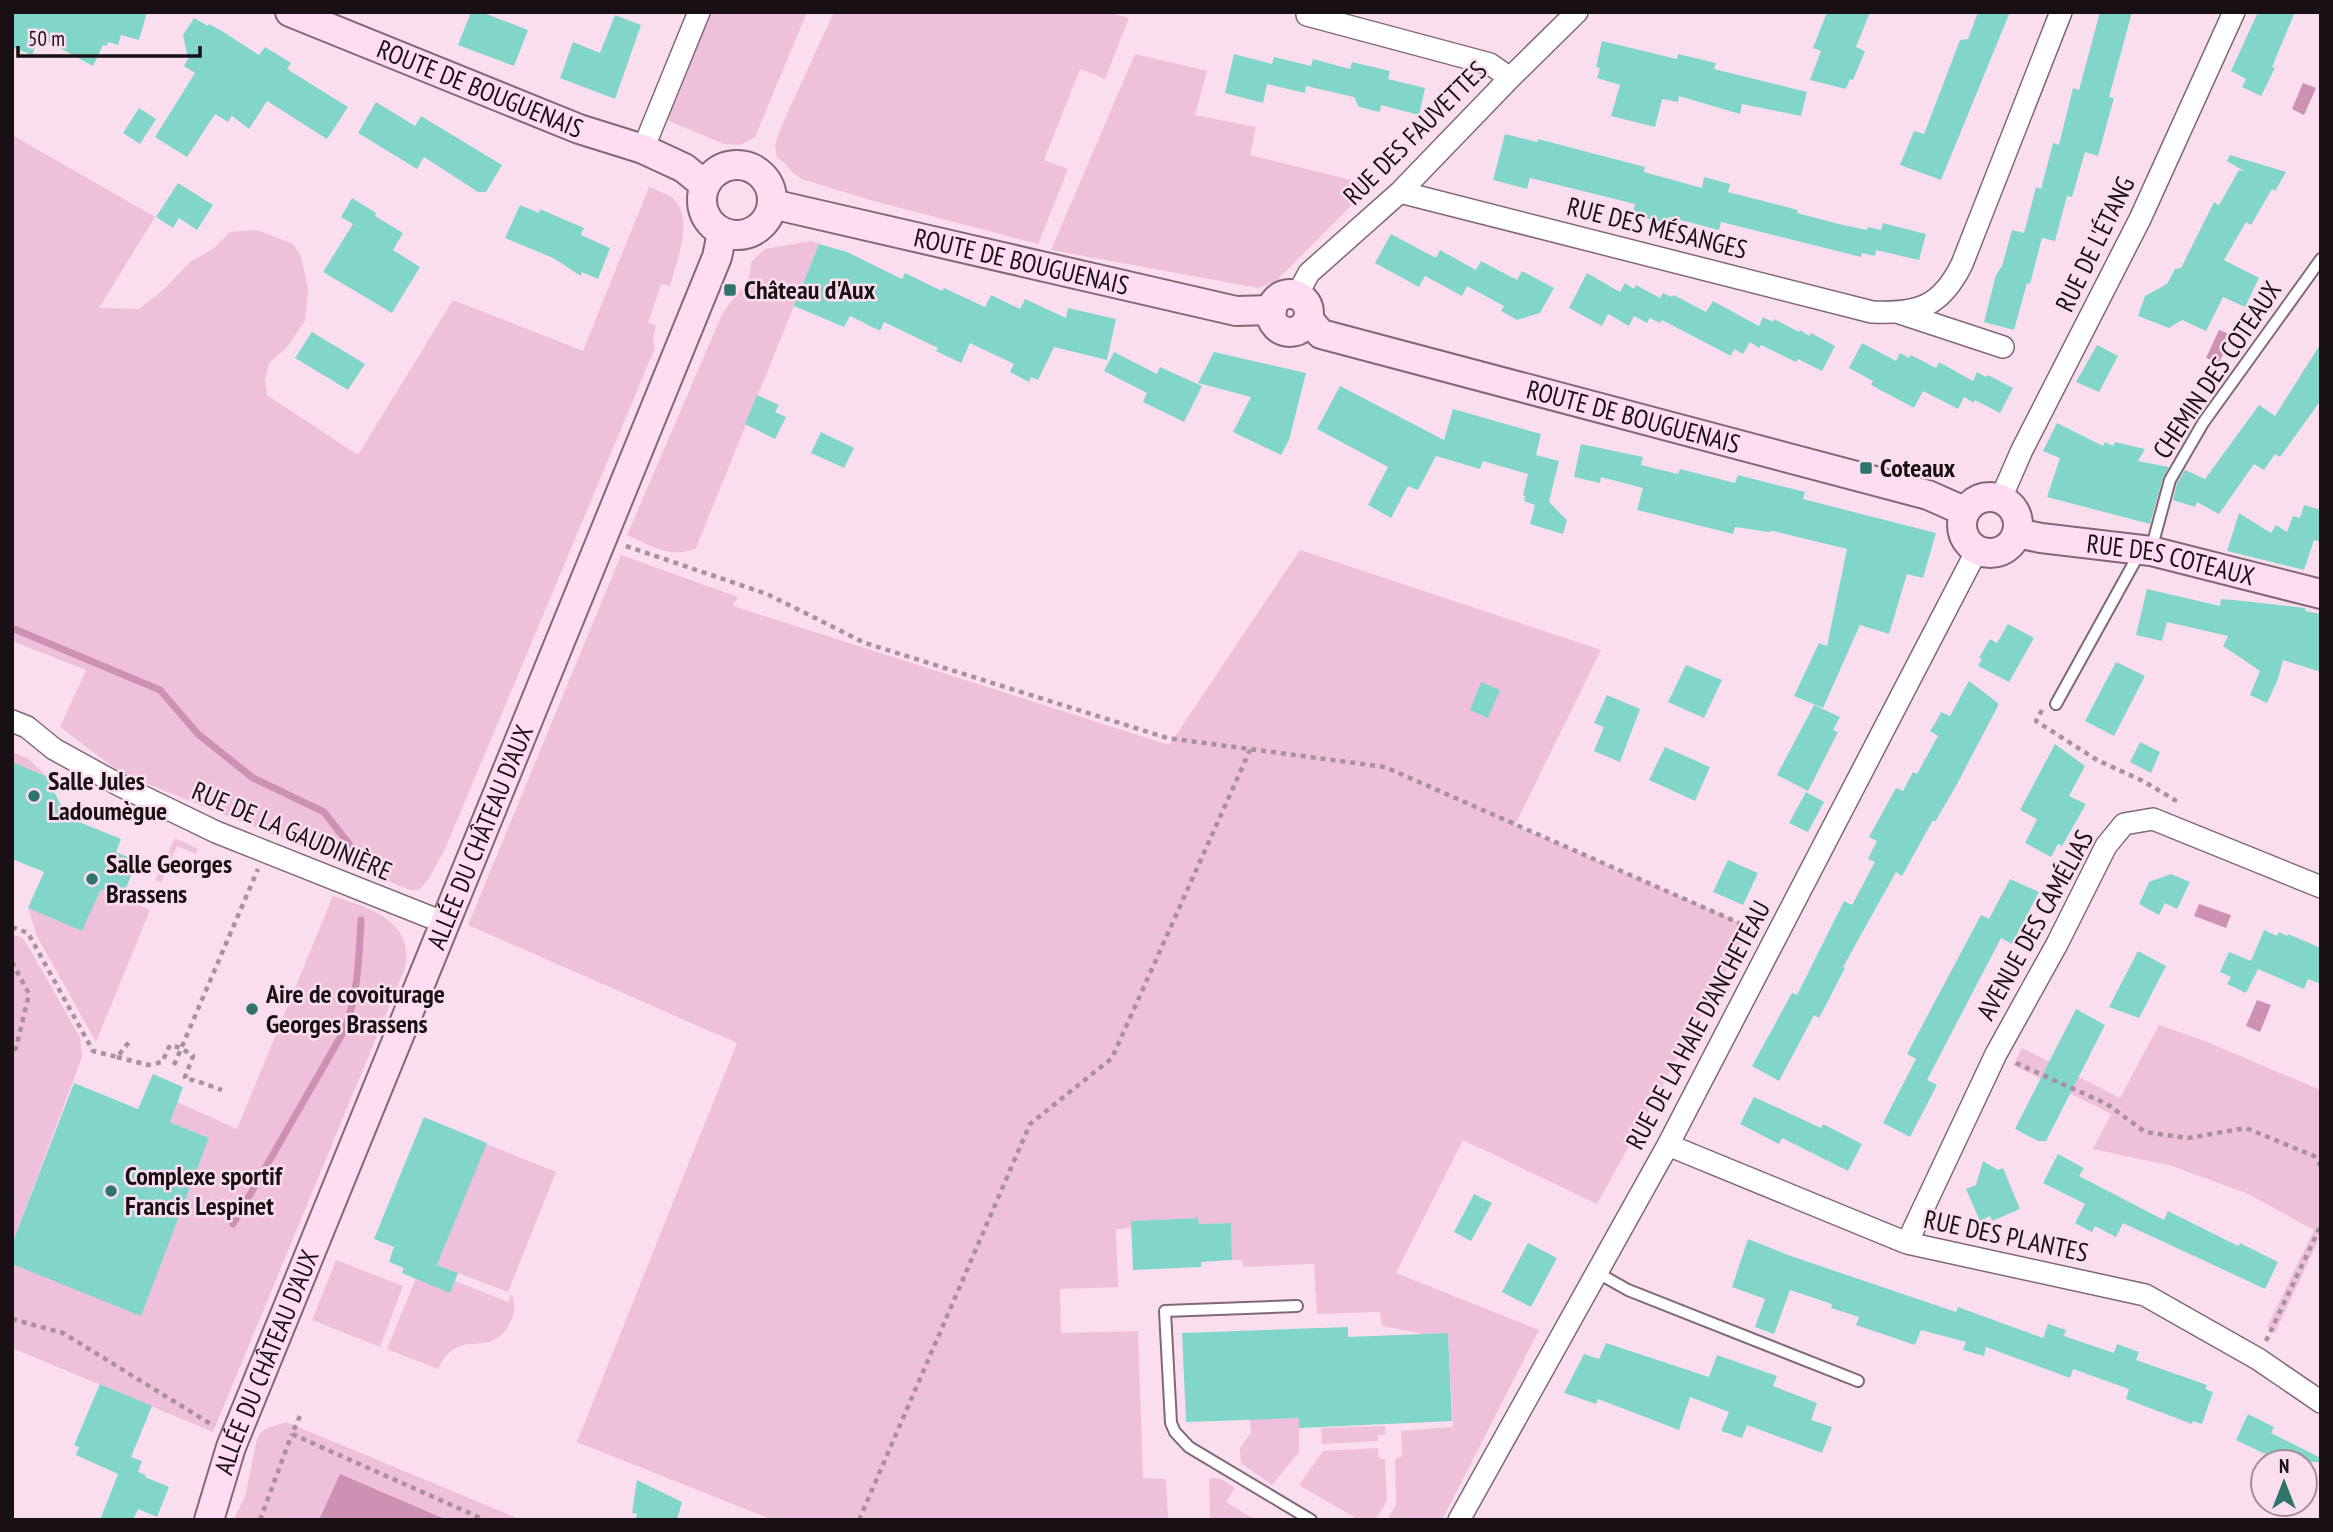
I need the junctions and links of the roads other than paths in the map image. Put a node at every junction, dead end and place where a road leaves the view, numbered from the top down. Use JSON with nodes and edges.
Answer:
{"nodes":[{"id":1,"x":290,"y":12,"type":"edge"},
{"id":2,"x":699,"y":12,"type":"edge"},
{"id":3,"x":1307,"y":12,"type":"edge"},
{"id":4,"x":1577,"y":12,"type":"edge"},
{"id":5,"x":2061,"y":12,"type":"edge"},
{"id":6,"x":2234,"y":12,"type":"edge"},
{"id":7,"x":1510,"y":78,"type":"junction"},
{"id":8,"x":643,"y":149,"type":"junction"},
{"id":9,"x":705,"y":185,"type":"junction"},
{"id":10,"x":1400,"y":192,"type":"junction"},
{"id":11,"x":772,"y":204,"type":"junction"},
{"id":12,"x":722,"y":233,"type":"junction"},
{"id":13,"x":2321,"y":259,"type":"edge"},
{"id":14,"x":1303,"y":307,"type":"junction"},
{"id":15,"x":1900,"y":313,"type":"junction"},
{"id":16,"x":2003,"y":347,"type":"dead end"},
{"id":17,"x":2001,"y":498,"type":"junction"},
{"id":18,"x":1964,"y":511,"type":"junction"},
{"id":19,"x":2017,"y":533,"type":"junction"},
{"id":20,"x":2146,"y":550,"type":"junction"},
{"id":21,"x":1978,"y":551,"type":"junction"},
{"id":22,"x":2321,"y":594,"type":"edge"},
{"id":23,"x":2056,"y":704,"type":"road end"},
{"id":24,"x":12,"y":721,"type":"edge"},
{"id":25,"x":2321,"y":887,"type":"edge"},
{"id":26,"x":444,"y":923,"type":"junction"},
{"id":27,"x":1668,"y":1145,"type":"junction"},
{"id":28,"x":1907,"y":1243,"type":"junction"},
{"id":29,"x":1596,"y":1272,"type":"junction"},
{"id":30,"x":1297,"y":1306,"type":"dead end"},
{"id":31,"x":1858,"y":1381,"type":"dead end"},
{"id":32,"x":2321,"y":1402,"type":"edge"},
{"id":33,"x":209,"y":1520,"type":"edge"},
{"id":34,"x":1311,"y":1520,"type":"edge"},
{"id":35,"x":1459,"y":1520,"type":"edge"}],
"edges":[{"from":1,"to":8,"type":"street","name":"ROUTE DE BOUGUENAIS"},
{"from":2,"to":8,"type":"street"},
{"from":3,"to":7,"type":"street"},
{"from":4,"to":7,"type":"street","name":"RUE DES FAUVETTES"},
{"from":5,"to":15,"type":"street","name":"RUE DES MÉSANGES"},
{"from":6,"to":17,"type":"street","name":"RUE DE L'ÉTANG"},
{"from":7,"to":10,"type":"street","name":"RUE DES FAUVETTES"},
{"from":8,"to":9,"type":"street","name":"ROUTE DE BOUGUENAIS"},
{"from":9,"to":11,"type":"street"},
{"from":9,"to":12,"type":"street"},
{"from":10,"to":14,"type":"street","name":"RUE DES FAUVETTES"},
{"from":10,"to":15,"type":"street","name":"RUE DES MÉSANGES"},
{"from":11,"to":12,"type":"street"},
{"from":11,"to":14,"type":"street","name":"ROUTE DE BOUGUENAIS"},
{"from":12,"to":26,"type":"street","name":"ALLÉE DU CHÂTEAU D'AUX"},
{"from":13,"to":20,"type":"lane","name":"CHEMIN DES COTEAUX"},
{"from":14,"to":18,"type":"street","name":"ROUTE DE BOUGUENAIS"},
{"from":15,"to":16,"type":"street","name":"RUE DES MÉSANGES"},
{"from":17,"to":18,"type":"street"},
{"from":17,"to":19,"type":"street"},
{"from":18,"to":21,"type":"street"},
{"from":19,"to":20,"type":"street","name":"RUE DES COTEAUX"},
{"from":19,"to":21,"type":"street"},
{"from":20,"to":22,"type":"street","name":"RUE DES COTEAUX"},
{"from":20,"to":23,"type":"lane","name":"CHEMIN DES COTEAUX"},
{"from":21,"to":27,"type":"street","name":"RUE DE LA HAIE D'ANCHETEAU"},
{"from":24,"to":26,"type":"street","name":"RUE DE LA GAUDINIÈRE"},
{"from":25,"to":28,"type":"street","name":"AVENUE DES CAMÉLIAS"},
{"from":26,"to":33,"type":"street","name":"ALLÉE DU CHÂTEAU D'AUX"},
{"from":27,"to":28,"type":"street","name":"RUE DES PLANTES"},
{"from":27,"to":29,"type":"street","name":"RUE DE LA HAIE D'ANCHETEAU"},
{"from":28,"to":32,"type":"street","name":"RUE DES PLANTES"},
{"from":29,"to":31,"type":"lane"},
{"from":29,"to":35,"type":"street","name":"RUE DE LA HAIE D'ANCHETEAU"},
{"from":30,"to":34,"type":"lane"}]}
